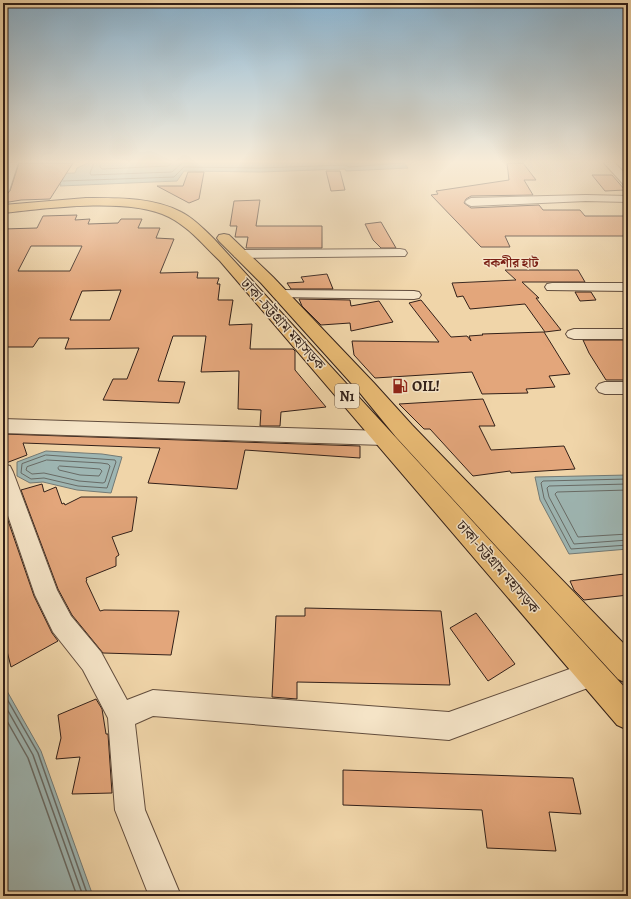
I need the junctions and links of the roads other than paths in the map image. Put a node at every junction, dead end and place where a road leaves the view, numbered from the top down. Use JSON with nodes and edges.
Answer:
{"nodes":[{"id":1,"x":39,"y":205,"type":"edge"},
{"id":2,"x":141,"y":205,"type":"edge"},
{"id":3,"x":171,"y":205,"type":"edge"},
{"id":4,"x":3,"y":208,"type":"edge"},
{"id":5,"x":400,"y":253,"type":"dead end"},
{"id":6,"x":240,"y":254,"type":"junction"},
{"id":7,"x":257,"y":282,"type":"junction"},
{"id":8,"x":552,"y":287,"type":"dead end"},
{"id":9,"x":628,"y":287,"type":"edge"},
{"id":10,"x":279,"y":294,"type":"junction"},
{"id":11,"x":414,"y":295,"type":"dead end"},
{"id":12,"x":574,"y":334,"type":"dead end"},
{"id":13,"x":628,"y":334,"type":"edge"},
{"id":14,"x":605,"y":388,"type":"dead end"},
{"id":15,"x":628,"y":388,"type":"edge"},
{"id":16,"x":3,"y":426,"type":"edge"},
{"id":17,"x":384,"y":438,"type":"junction"},
{"id":18,"x":3,"y":472,"type":"edge"},
{"id":19,"x":628,"y":669,"type":"edge"},
{"id":20,"x":592,"y":674,"type":"junction"},
{"id":21,"x":628,"y":714,"type":"edge"},
{"id":22,"x":122,"y":716,"type":"junction"},
{"id":23,"x":165,"y":896,"type":"edge"}],
"edges":[{"from":1,"to":4,"type":"highway","name":"ঢাকা-চট্টগ্রাম মহাসড়ক","number":"N1"},
{"from":2,"to":7,"type":"highway","name":"ঢাকা-চট্টগ্রাম মহাসড়ক","number":"N1"},
{"from":3,"to":6,"type":"highway","name":"ঢাকা-চট্টগ্রাম মহাসড়ক","number":"N1"},
{"from":5,"to":6,"type":"street"},
{"from":6,"to":7,"type":"highway","name":"ঢাকা-চট্টগ্রাম মহাসড়ক","number":"N1"},
{"from":7,"to":10,"type":"highway","name":"ঢাকা-চট্টগ্রাম মহাসড়ক","number":"N1"},
{"from":7,"to":17,"type":"highway","name":"ঢাকা-চট্টগ্রাম মহাসড়ক","number":"N1"},
{"from":8,"to":9,"type":"street"},
{"from":10,"to":11,"type":"street"},
{"from":10,"to":19,"type":"highway","name":"ঢাকা-চট্টগ্রাম মহাসড়ক","number":"N1"},
{"from":12,"to":13,"type":"street"},
{"from":14,"to":15,"type":"street"},
{"from":16,"to":17,"type":"street"},
{"from":17,"to":20,"type":"highway","name":"ঢাকা-চট্টগ্রাম মহাসড়ক","number":"N1"},
{"from":18,"to":22,"type":"street"},
{"from":20,"to":21,"type":"highway","name":"ঢাকা-চট্টগ্রাম মহাসড়ক","number":"N1"},
{"from":20,"to":22,"type":"street"},
{"from":22,"to":23,"type":"street"}]}
